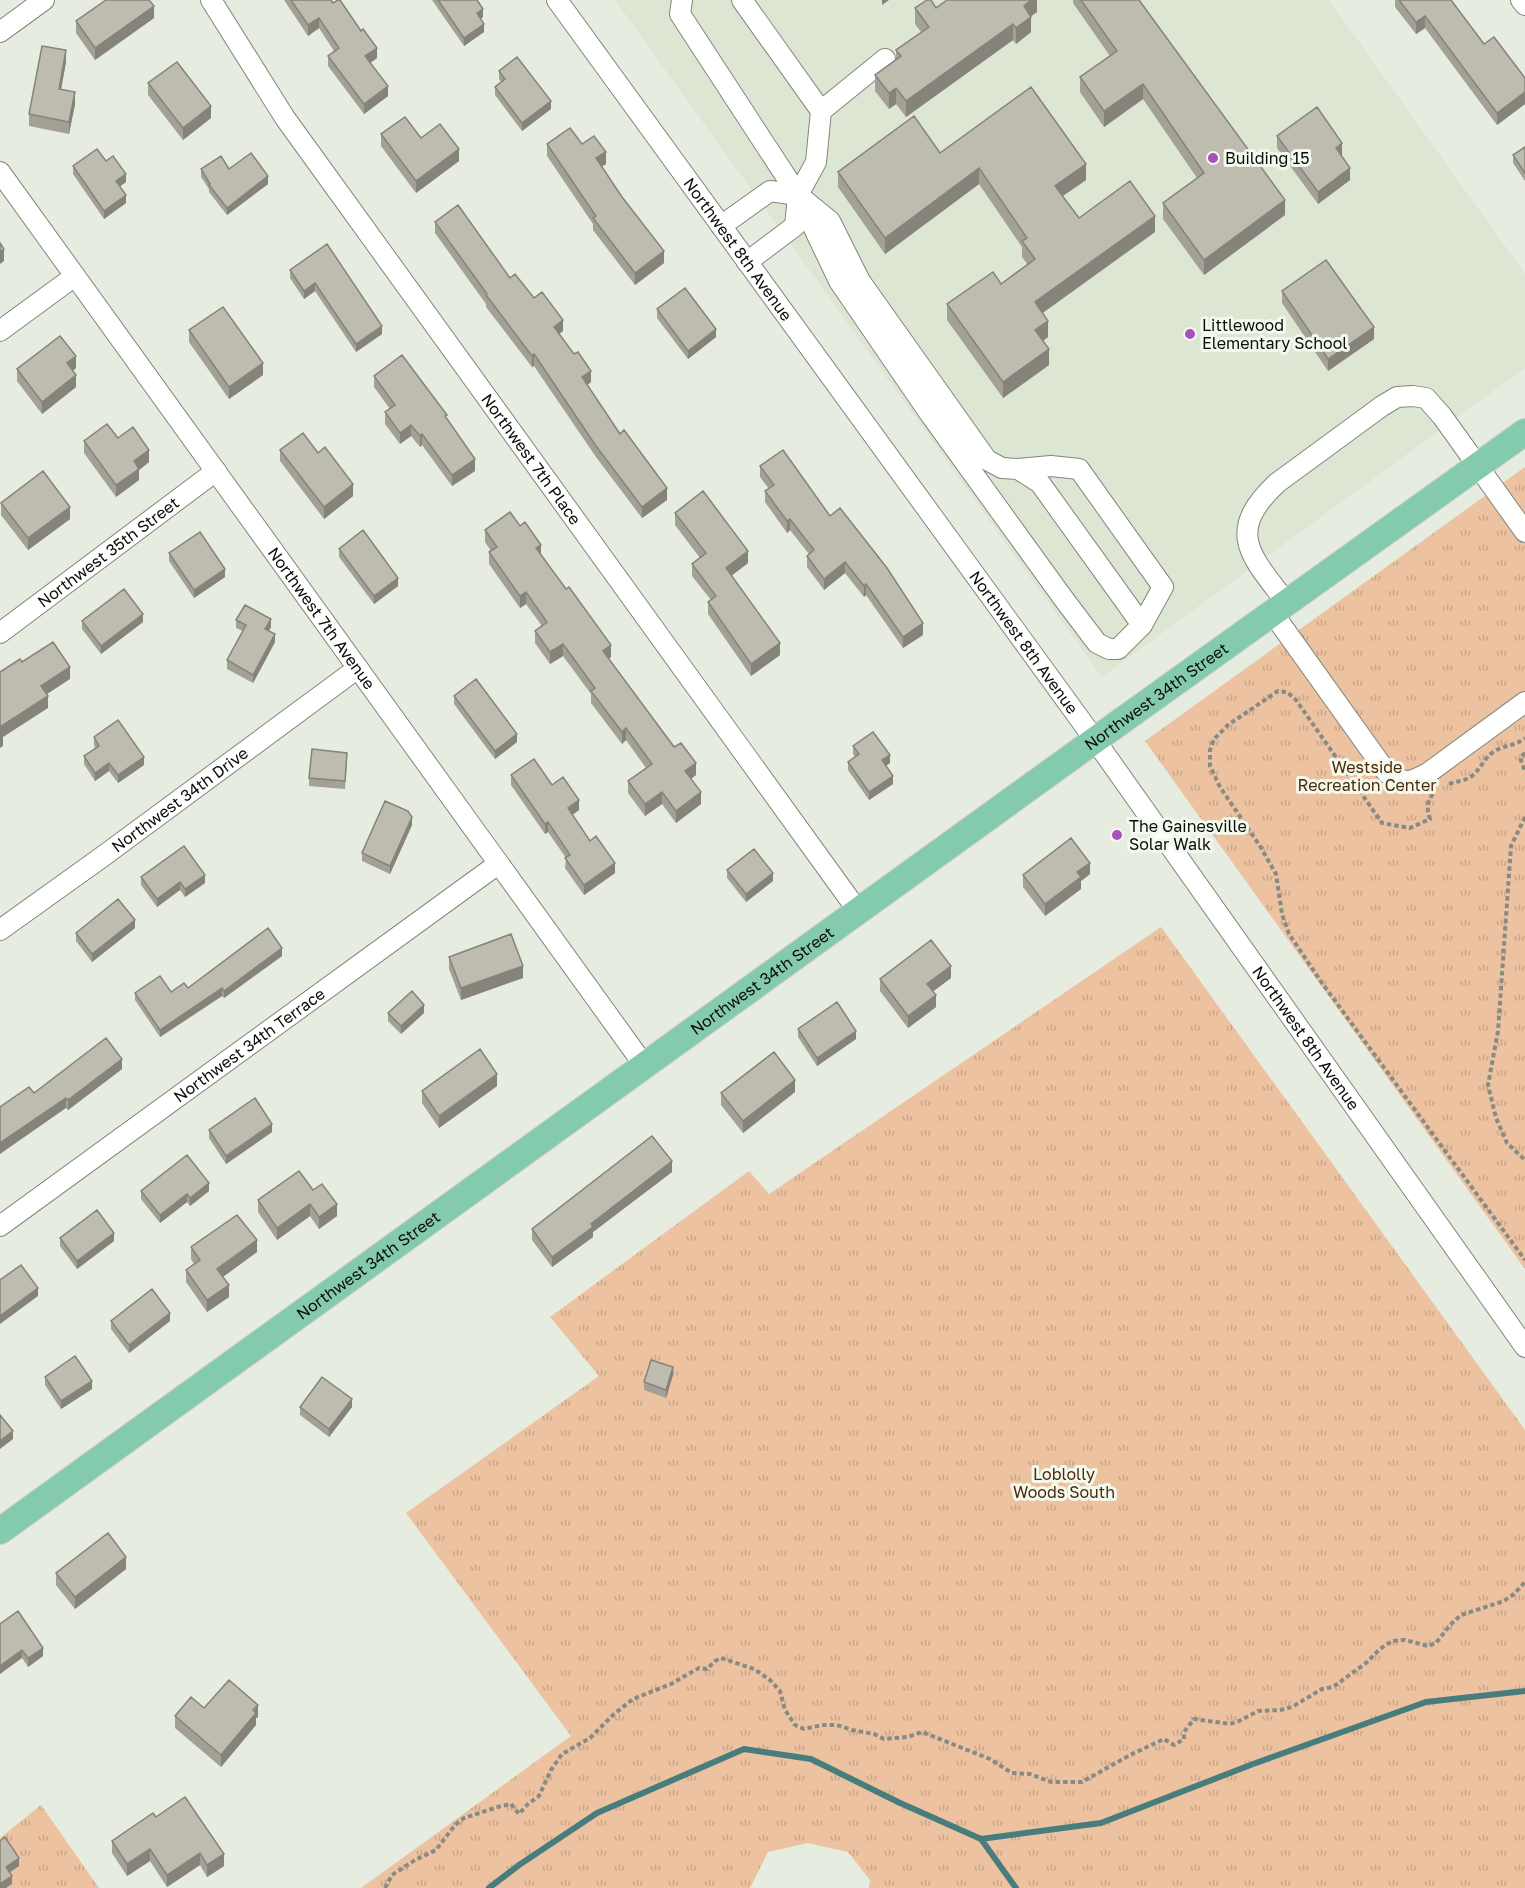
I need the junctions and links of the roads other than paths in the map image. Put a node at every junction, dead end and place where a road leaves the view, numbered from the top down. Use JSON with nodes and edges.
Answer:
{"nodes":[{"id":1,"x":44,"y":0,"type":"edge"},
{"id":2,"x":212,"y":0,"type":"edge"},
{"id":3,"x":557,"y":0,"type":"edge"},
{"id":4,"x":682,"y":0,"type":"edge"},
{"id":5,"x":742,"y":0,"type":"edge"},
{"id":6,"x":1521,"y":0,"type":"edge"},
{"id":7,"x":1525,"y":5,"type":"edge"},
{"id":8,"x":0,"y":32,"type":"edge"},
{"id":9,"x":885,"y":59,"type":"dead end"},
{"id":10,"x":821,"y":111,"type":"junction"},
{"id":11,"x":0,"y":172,"type":"edge"},
{"id":12,"x":798,"y":195,"type":"junction"},
{"id":13,"x":721,"y":226,"type":"junction"},
{"id":14,"x":747,"y":261,"type":"junction"},
{"id":15,"x":75,"y":276,"type":"junction"},
{"id":16,"x":0,"y":331,"type":"edge"},
{"id":17,"x":1525,"y":432,"type":"edge"},
{"id":18,"x":1478,"y":465,"type":"junction"},
{"id":19,"x":1018,"y":469,"type":"junction"},
{"id":20,"x":216,"y":471,"type":"junction"},
{"id":21,"x":1525,"y":532,"type":"edge"},
{"id":22,"x":1279,"y":607,"type":"junction"},
{"id":23,"x":1142,"y":625,"type":"junction"},
{"id":24,"x":0,"y":633,"type":"edge"},
{"id":25,"x":358,"y":668,"type":"junction"},
{"id":26,"x":1525,"y":702,"type":"edge"},
{"id":27,"x":1095,"y":740,"type":"junction"},
{"id":28,"x":498,"y":864,"type":"junction"},
{"id":29,"x":858,"y":911,"type":"junction"},
{"id":30,"x":0,"y":930,"type":"edge"},
{"id":31,"x":644,"y":1065,"type":"junction"},
{"id":32,"x":0,"y":1226,"type":"edge"},
{"id":33,"x":1525,"y":1347,"type":"edge"},
{"id":34,"x":0,"y":1531,"type":"edge"}],
"edges":[{"from":1,"to":8,"type":"street"},
{"from":2,"to":29,"type":"street","name":"Northwest 7th Place"},
{"from":3,"to":13,"type":"street","name":"Northwest 8th Avenue"},
{"from":4,"to":12,"type":"street"},
{"from":5,"to":10,"type":"street"},
{"from":6,"to":7,"type":"street"},
{"from":9,"to":10,"type":"street"},
{"from":10,"to":12,"type":"street"},
{"from":11,"to":15,"type":"street","name":"Northwest 7th Avenue"},
{"from":12,"to":13,"type":"street"},
{"from":12,"to":14,"type":"street"},
{"from":12,"to":19,"type":"street"},
{"from":12,"to":23,"type":"street"},
{"from":13,"to":14,"type":"street","name":"Northwest 8th Avenue"},
{"from":14,"to":27,"type":"street","name":"Northwest 8th Avenue"},
{"from":15,"to":16,"type":"street"},
{"from":15,"to":20,"type":"street","name":"Northwest 7th Avenue"},
{"from":17,"to":18,"type":"main road","name":"Northwest 34th Street"},
{"from":18,"to":21,"type":"street"},
{"from":18,"to":22,"type":"main road","name":"Northwest 34th Street"},
{"from":18,"to":22,"type":"street"},
{"from":19,"to":23,"type":"street"},
{"from":19,"to":23,"type":"street"},
{"from":20,"to":24,"type":"street","name":"Northwest 35th Street"},
{"from":20,"to":25,"type":"street","name":"Northwest 7th Avenue"},
{"from":22,"to":26,"type":"street"},
{"from":22,"to":27,"type":"main road","name":"Northwest 34th Street"},
{"from":25,"to":28,"type":"street","name":"Northwest 7th Avenue"},
{"from":25,"to":30,"type":"street","name":"Northwest 34th Drive"},
{"from":27,"to":29,"type":"main road","name":"Northwest 34th Street"},
{"from":27,"to":33,"type":"street","name":"Northwest 8th Avenue"},
{"from":28,"to":31,"type":"street","name":"Northwest 7th Avenue"},
{"from":28,"to":32,"type":"street","name":"Northwest 34th Terrace"},
{"from":29,"to":31,"type":"main road","name":"Northwest 34th Street"},
{"from":31,"to":34,"type":"main road","name":"Northwest 34th Street"}]}
